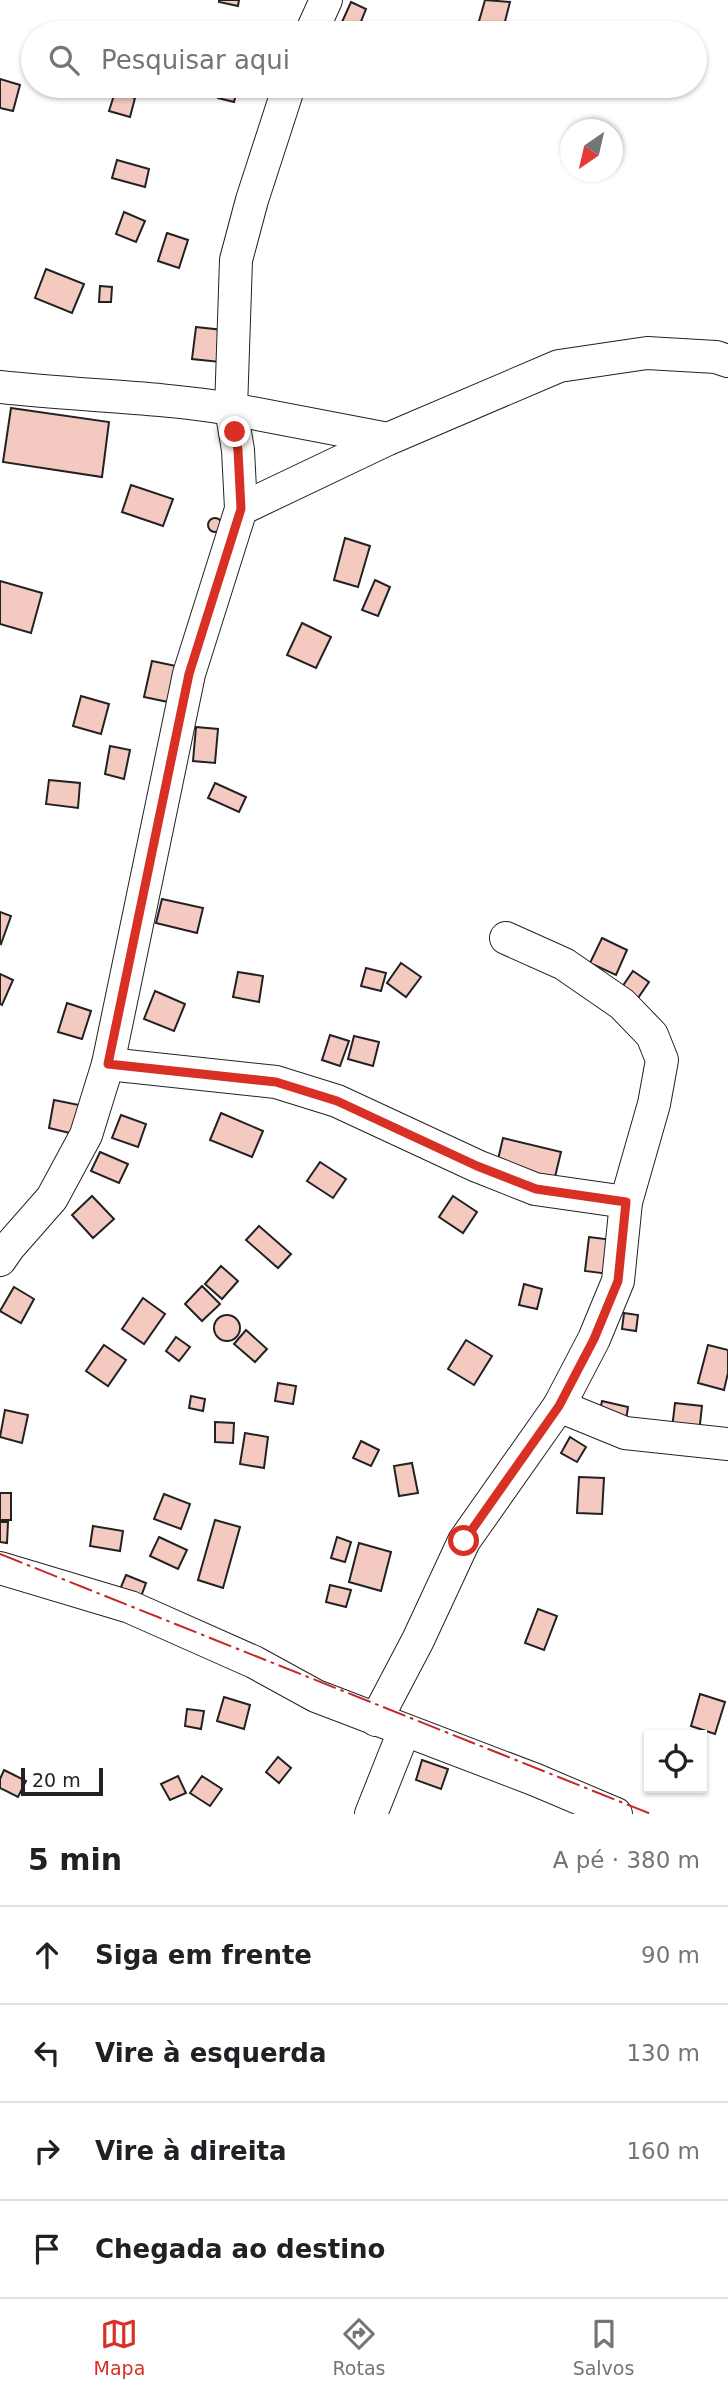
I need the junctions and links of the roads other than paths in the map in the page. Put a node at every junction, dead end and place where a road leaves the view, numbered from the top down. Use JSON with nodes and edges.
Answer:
{"nodes":[{"id":1,"x":326,"y":0,"type":"edge"},
{"id":2,"x":316,"y":21,"type":"edge"},
{"id":3,"x":285,"y":98,"type":"edge"},
{"id":4,"x":728,"y":361,"type":"edge"},
{"id":5,"x":0,"y":387,"type":"edge"},
{"id":6,"x":231,"y":409,"type":"junction"},
{"id":7,"x":388,"y":439,"type":"junction"},
{"id":8,"x":241,"y":509,"type":"junction"},
{"id":9,"x":506,"y":938,"type":"dead end"},
{"id":10,"x":108,"y":1064,"type":"junction"},
{"id":11,"x":626,"y":1202,"type":"junction"},
{"id":12,"x":0,"y":1259,"type":"edge"},
{"id":13,"x":559,"y":1406,"type":"junction"},
{"id":14,"x":728,"y":1444,"type":"edge"},
{"id":15,"x":0,"y":1568,"type":"edge"},
{"id":16,"x":390,"y":1725,"type":"junction"},
{"id":17,"x":372,"y":1814,"type":"edge"},
{"id":18,"x":616,"y":1814,"type":"edge"}],
"edges":[{"from":1,"to":2,"type":"street"},
{"from":3,"to":6,"type":"street"},
{"from":4,"to":7,"type":"street"},
{"from":5,"to":6,"type":"street"},
{"from":6,"to":7,"type":"street"},
{"from":6,"to":8,"type":"street"},
{"from":7,"to":8,"type":"street"},
{"from":8,"to":10,"type":"street"},
{"from":9,"to":11,"type":"street"},
{"from":10,"to":11,"type":"street"},
{"from":10,"to":12,"type":"street"},
{"from":11,"to":13,"type":"street"},
{"from":13,"to":14,"type":"street"},
{"from":13,"to":16,"type":"street"},
{"from":15,"to":16,"type":"street"},
{"from":16,"to":17,"type":"street"},
{"from":16,"to":18,"type":"street"}]}
